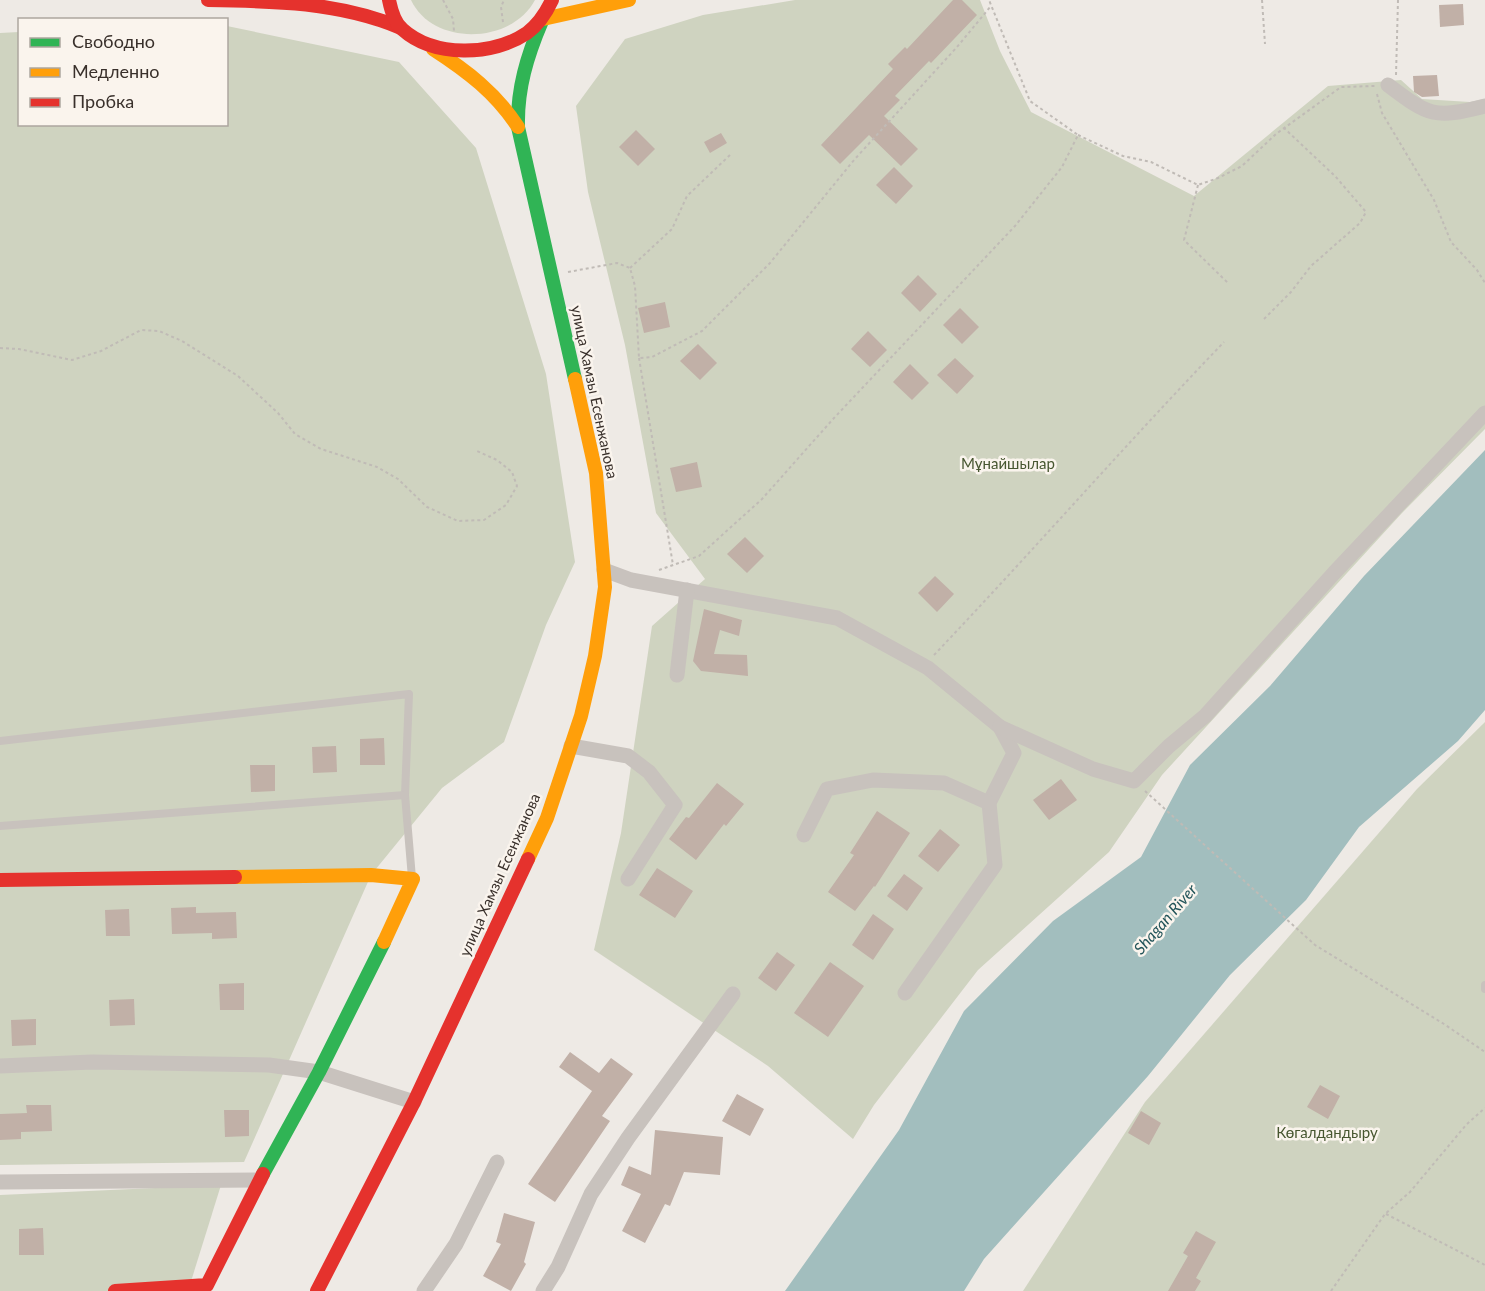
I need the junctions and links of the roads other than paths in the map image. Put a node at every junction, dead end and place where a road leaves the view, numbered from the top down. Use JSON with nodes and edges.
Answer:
{"nodes":[{"id":1,"x":208,"y":0,"type":"edge"},
{"id":2,"x":389,"y":0,"type":"edge"},
{"id":3,"x":552,"y":0,"type":"edge"},
{"id":4,"x":629,"y":0,"type":"edge"},
{"id":5,"x":543,"y":20,"type":"junction"},
{"id":6,"x":407,"y":32,"type":"junction"},
{"id":7,"x":1386,"y":85,"type":"road end"},
{"id":8,"x":1485,"y":106,"type":"edge"},
{"id":9,"x":518,"y":127,"type":"junction"},
{"id":10,"x":1485,"y":413,"type":"edge"},
{"id":11,"x":604,"y":570,"type":"junction"},
{"id":12,"x":687,"y":590,"type":"junction"},
{"id":13,"x":677,"y":675,"type":"dead end"},
{"id":14,"x":1000,"y":727,"type":"junction"},
{"id":15,"x":0,"y":741,"type":"edge"},
{"id":16,"x":571,"y":746,"type":"junction"},
{"id":17,"x":405,"y":795,"type":"junction"},
{"id":18,"x":989,"y":803,"type":"junction"},
{"id":19,"x":0,"y":826,"type":"edge"},
{"id":20,"x":804,"y":835,"type":"dead end"},
{"id":21,"x":412,"y":879,"type":"junction"},
{"id":22,"x":628,"y":879,"type":"dead end"},
{"id":23,"x":0,"y":880,"type":"edge"},
{"id":24,"x":905,"y":993,"type":"dead end"},
{"id":25,"x":733,"y":994,"type":"dead end"},
{"id":26,"x":0,"y":1066,"type":"edge"},
{"id":27,"x":319,"y":1072,"type":"junction"},
{"id":28,"x":414,"y":1102,"type":"junction"},
{"id":29,"x":497,"y":1162,"type":"dead end"},
{"id":30,"x":260,"y":1180,"type":"junction"},
{"id":31,"x":0,"y":1182,"type":"edge"},
{"id":32,"x":115,"y":1291,"type":"edge"},
{"id":33,"x":317,"y":1291,"type":"edge"},
{"id":34,"x":424,"y":1291,"type":"edge"},
{"id":35,"x":543,"y":1291,"type":"edge"}],
"edges":[{"from":1,"to":6,"type":"main road"},
{"from":2,"to":6,"type":"main road"},
{"from":3,"to":5,"type":"main road"},
{"from":4,"to":5,"type":"main road"},
{"from":5,"to":6,"type":"main road"},
{"from":5,"to":9,"type":"main road"},
{"from":6,"to":9,"type":"main road"},
{"from":7,"to":8,"type":"street"},
{"from":9,"to":11,"type":"main road","name":"улица Хамзы Есенжанова"},
{"from":10,"to":14,"type":"street"},
{"from":11,"to":12,"type":"street"},
{"from":11,"to":16,"type":"main road","name":"улица Хамзы Есенжанова"},
{"from":12,"to":13,"type":"street"},
{"from":12,"to":14,"type":"street"},
{"from":14,"to":18,"type":"street"},
{"from":15,"to":17,"type":"lane"},
{"from":16,"to":22,"type":"street"},
{"from":16,"to":28,"type":"main road","name":"улица Хамзы Есенжанова"},
{"from":17,"to":19,"type":"lane"},
{"from":17,"to":21,"type":"lane"},
{"from":18,"to":20,"type":"street"},
{"from":18,"to":24,"type":"street"},
{"from":21,"to":23,"type":"main road"},
{"from":21,"to":27,"type":"main road"},
{"from":25,"to":35,"type":"street"},
{"from":26,"to":27,"type":"street"},
{"from":27,"to":28,"type":"street"},
{"from":27,"to":30,"type":"main road"},
{"from":28,"to":33,"type":"main road","name":"улица Хамзы Есенжанова"},
{"from":29,"to":34,"type":"street"},
{"from":30,"to":31,"type":"street"},
{"from":30,"to":32,"type":"main road"}]}
